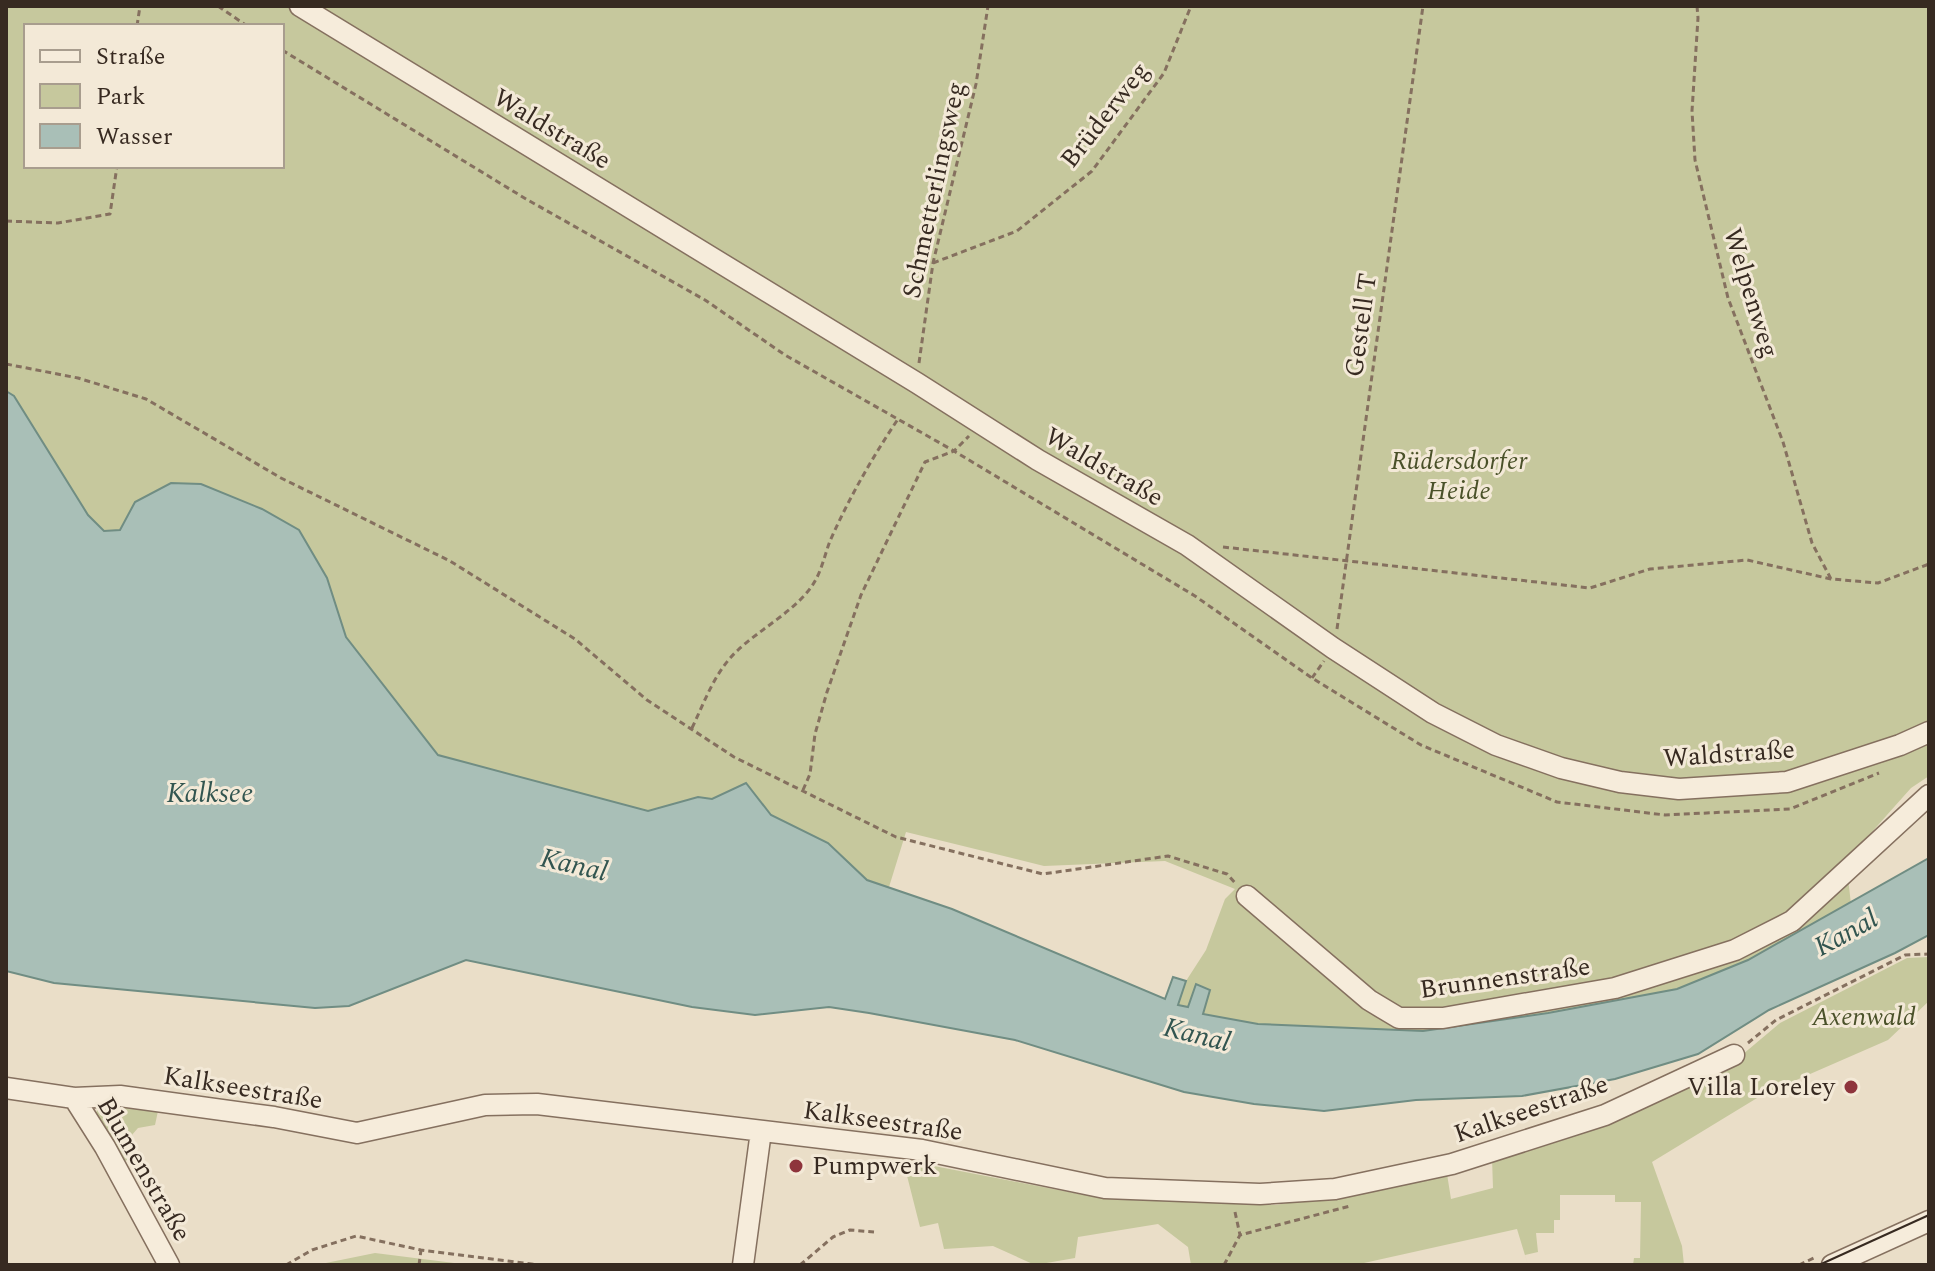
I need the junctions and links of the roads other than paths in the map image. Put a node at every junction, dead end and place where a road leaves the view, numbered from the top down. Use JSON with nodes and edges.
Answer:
{"nodes":[{"id":1,"x":300,"y":6,"type":"edge"},
{"id":2,"x":1929,"y":732,"type":"edge"},
{"id":3,"x":1929,"y":795,"type":"edge"},
{"id":4,"x":1247,"y":896,"type":"road end"},
{"id":5,"x":1734,"y":1055,"type":"road end"},
{"id":6,"x":6,"y":1088,"type":"edge"},
{"id":7,"x":74,"y":1098,"type":"junction"},
{"id":8,"x":761,"y":1131,"type":"junction"},
{"id":9,"x":1929,"y":1221,"type":"edge"},
{"id":10,"x":169,"y":1265,"type":"edge"},
{"id":11,"x":743,"y":1265,"type":"edge"},
{"id":12,"x":1832,"y":1265,"type":"edge"}],
"edges":[{"from":1,"to":2,"type":"street","name":"Waldstraße"},
{"from":3,"to":4,"type":"street","name":"Brunnenstraße"},
{"from":5,"to":8,"type":"street","name":"Kalkseestraße"},
{"from":6,"to":7,"type":"street","name":"Kalkseestraße"},
{"from":7,"to":8,"type":"street","name":"Kalkseestraße"},
{"from":7,"to":10,"type":"street","name":"Blumenstraße"},
{"from":8,"to":11,"type":"street"},
{"from":9,"to":12,"type":"street"}]}
